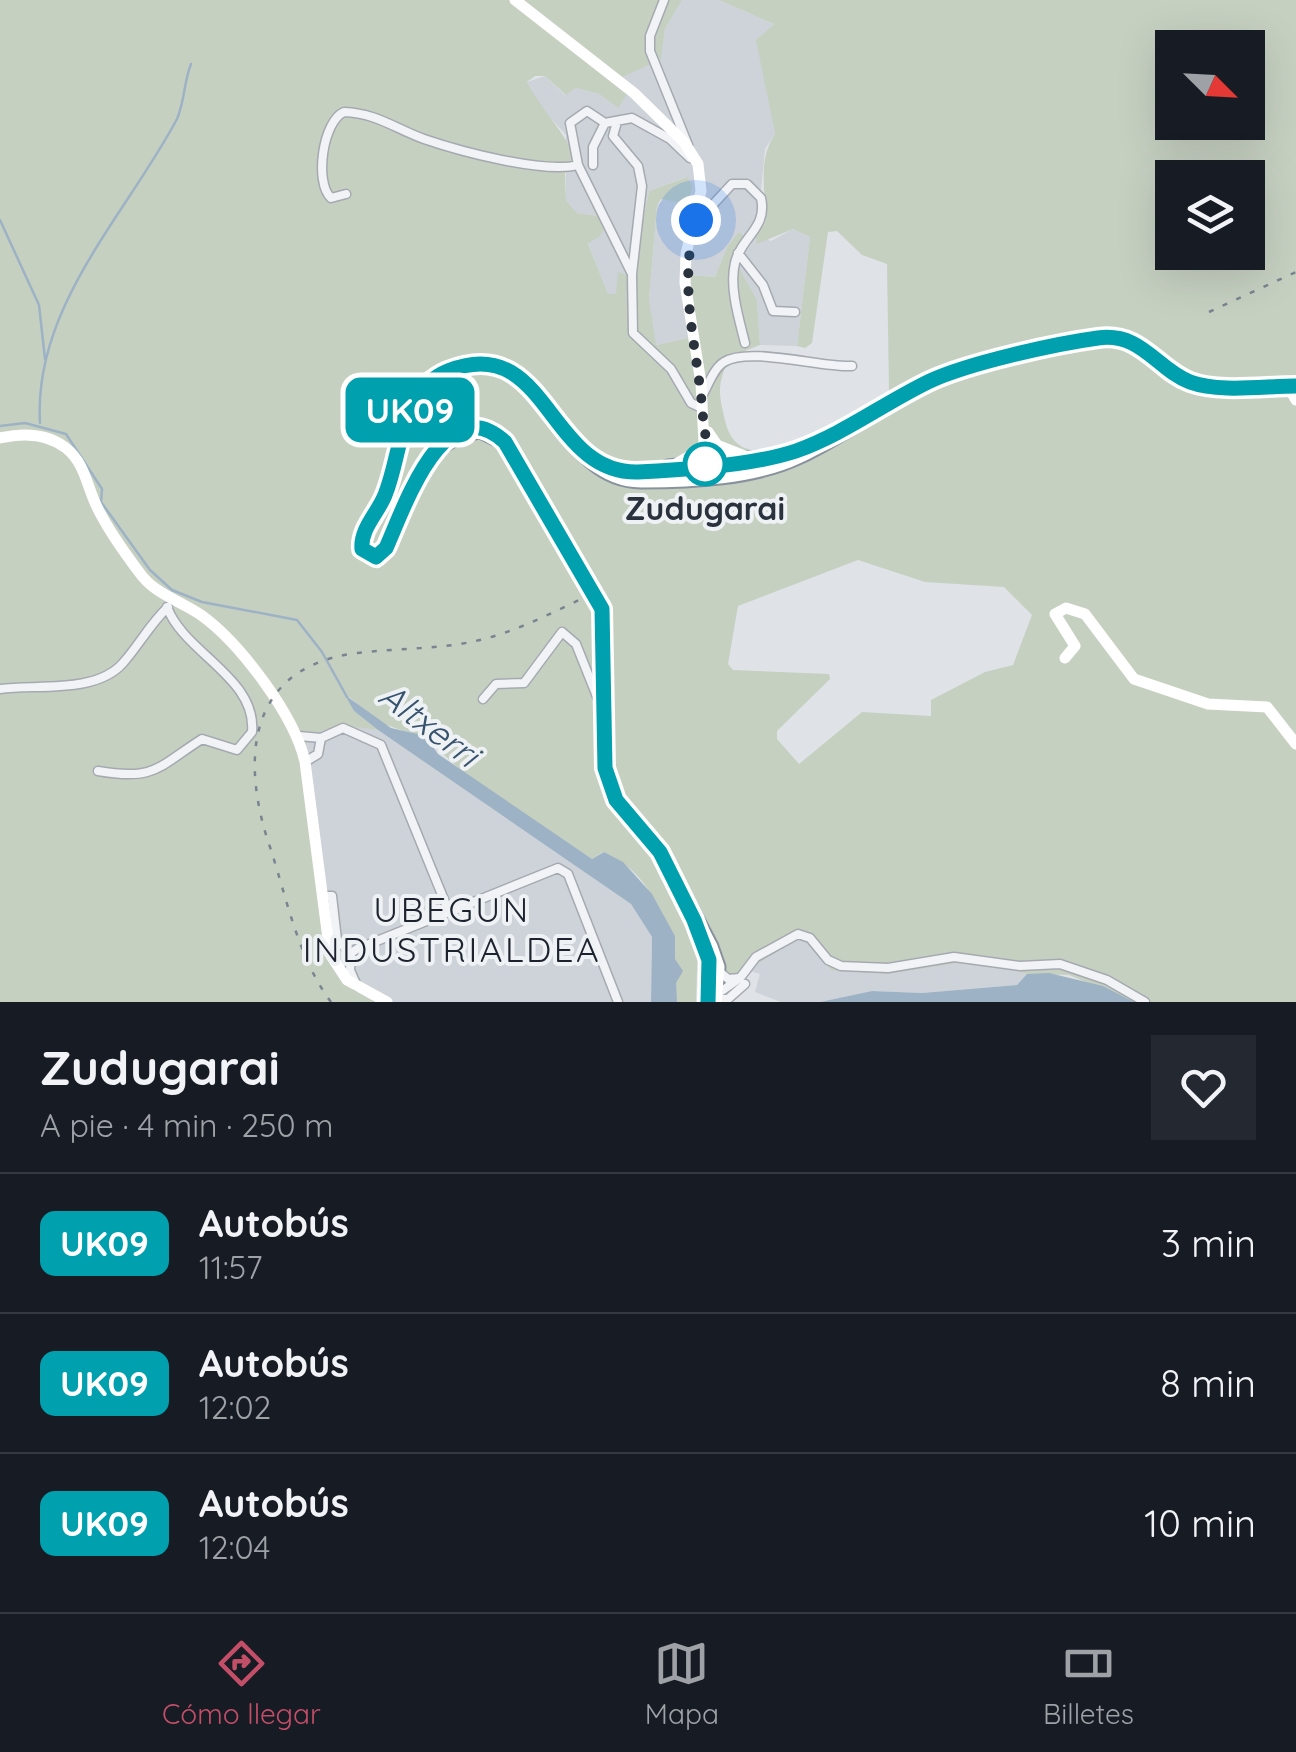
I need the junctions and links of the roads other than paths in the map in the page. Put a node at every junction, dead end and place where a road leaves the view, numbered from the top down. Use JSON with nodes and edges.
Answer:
{"nodes":[{"id":1,"x":516,"y":0,"type":"edge"},
{"id":2,"x":664,"y":0,"type":"edge"},
{"id":3,"x":606,"y":122,"type":"junction"},
{"id":4,"x":617,"y":122,"type":"junction"},
{"id":5,"x":688,"y":147,"type":"junction"},
{"id":6,"x":698,"y":164,"type":"junction"},
{"id":7,"x":578,"y":165,"type":"junction"},
{"id":8,"x":593,"y":165,"type":"dead end"},
{"id":9,"x":346,"y":194,"type":"dead end"},
{"id":10,"x":694,"y":225,"type":"junction"},
{"id":11,"x":738,"y":254,"type":"junction"},
{"id":12,"x":632,"y":274,"type":"junction"},
{"id":13,"x":795,"y":312,"type":"dead end"},
{"id":14,"x":746,"y":343,"type":"dead end"},
{"id":15,"x":852,"y":366,"type":"dead end"},
{"id":16,"x":1293,"y":391,"type":"edge"},
{"id":17,"x":702,"y":402,"type":"junction"},
{"id":18,"x":0,"y":438,"type":"edge"},
{"id":19,"x":708,"y":450,"type":"junction"},
{"id":20,"x":758,"y":464,"type":"junction"},
{"id":21,"x":665,"y":473,"type":"junction"},
{"id":22,"x":170,"y":603,"type":"junction"},
{"id":23,"x":1064,"y":658,"type":"dead end"},
{"id":24,"x":0,"y":689,"type":"edge"},
{"id":25,"x":483,"y":699,"type":"dead end"},
{"id":26,"x":602,"y":708,"type":"junction"},
{"id":27,"x":299,"y":736,"type":"junction"},
{"id":28,"x":320,"y":738,"type":"junction"},
{"id":29,"x":1296,"y":744,"type":"edge"},
{"id":30,"x":305,"y":762,"type":"junction"},
{"id":31,"x":98,"y":772,"type":"dead end"},
{"id":32,"x":324,"y":896,"type":"junction"},
{"id":33,"x":448,"y":912,"type":"junction"},
{"id":34,"x":351,"y":953,"type":"junction"},
{"id":35,"x":713,"y":963,"type":"junction"},
{"id":36,"x":742,"y":982,"type":"junction"},
{"id":37,"x":357,"y":986,"type":"junction"},
{"id":38,"x":716,"y":1001,"type":"edge"},
{"id":39,"x":386,"y":1002,"type":"edge"},
{"id":40,"x":618,"y":1002,"type":"edge"},
{"id":41,"x":1145,"y":1002,"type":"edge"}],
"edges":[{"from":1,"to":5,"type":"street"},
{"from":2,"to":5,"type":"street"},
{"from":3,"to":4,"type":"street"},
{"from":3,"to":7,"type":"street"},
{"from":3,"to":8,"type":"street"},
{"from":4,"to":6,"type":"street"},
{"from":4,"to":12,"type":"street"},
{"from":5,"to":6,"type":"street"},
{"from":6,"to":10,"type":"street"},
{"from":7,"to":9,"type":"street"},
{"from":7,"to":12,"type":"street"},
{"from":10,"to":11,"type":"street"},
{"from":10,"to":17,"type":"street"},
{"from":11,"to":13,"type":"street"},
{"from":11,"to":14,"type":"street"},
{"from":12,"to":17,"type":"street"},
{"from":15,"to":17,"type":"street"},
{"from":16,"to":20,"type":"highway"},
{"from":17,"to":19,"type":"street"},
{"from":18,"to":22,"type":"street"},
{"from":19,"to":20,"type":"highway"},
{"from":19,"to":21,"type":"highway"},
{"from":20,"to":21,"type":"highway"},
{"from":21,"to":26,"type":"highway"},
{"from":22,"to":24,"type":"street"},
{"from":22,"to":27,"type":"street"},
{"from":22,"to":31,"type":"street"},
{"from":23,"to":29,"type":"street"},
{"from":25,"to":26,"type":"street"},
{"from":26,"to":35,"type":"highway"},
{"from":27,"to":28,"type":"street"},
{"from":27,"to":30,"type":"street"},
{"from":28,"to":30,"type":"street"},
{"from":28,"to":33,"type":"street"},
{"from":30,"to":32,"type":"street"},
{"from":32,"to":34,"type":"street"},
{"from":32,"to":37,"type":"street"},
{"from":33,"to":34,"type":"street"},
{"from":33,"to":40,"type":"street"},
{"from":34,"to":37,"type":"street"},
{"from":35,"to":36,"type":"street"},
{"from":35,"to":38,"type":"highway"},
{"from":36,"to":38,"type":"street"},
{"from":36,"to":38,"type":"street"},
{"from":36,"to":41,"type":"street"},
{"from":37,"to":39,"type":"street"}]}
